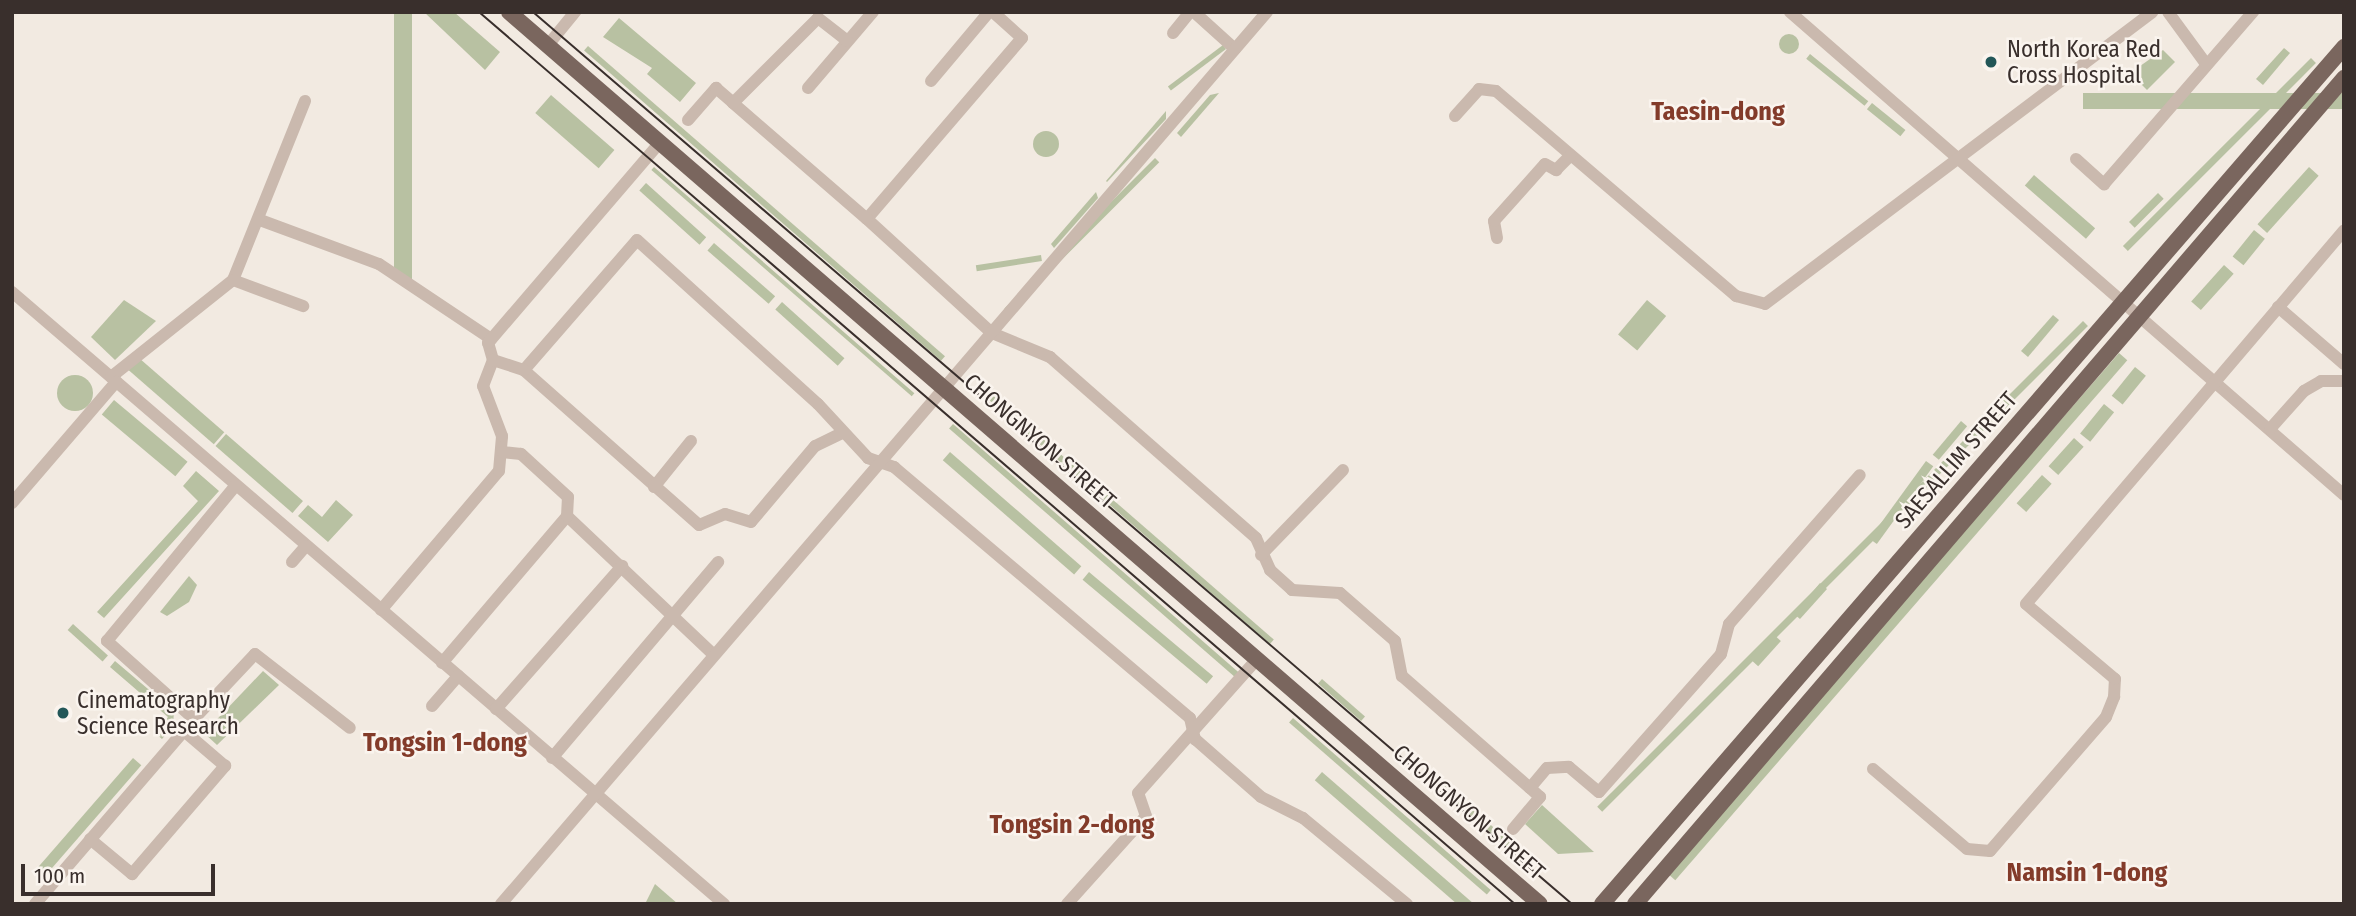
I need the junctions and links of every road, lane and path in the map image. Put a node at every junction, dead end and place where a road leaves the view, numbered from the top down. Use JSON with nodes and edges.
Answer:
{"nodes":[{"id":1,"x":509,"y":12,"type":"edge"},
{"id":2,"x":575,"y":12,"type":"edge"},
{"id":3,"x":873,"y":12,"type":"edge"},
{"id":4,"x":991,"y":12,"type":"edge"},
{"id":5,"x":1192,"y":12,"type":"edge"},
{"id":6,"x":1267,"y":12,"type":"edge"},
{"id":7,"x":1790,"y":12,"type":"edge"},
{"id":8,"x":2152,"y":12,"type":"edge"},
{"id":9,"x":2168,"y":12,"type":"edge"},
{"id":10,"x":2253,"y":12,"type":"edge"},
{"id":11,"x":1173,"y":33,"type":"dead end"},
{"id":12,"x":846,"y":41,"type":"junction"},
{"id":13,"x":548,"y":45,"type":"junction"},
{"id":14,"x":2344,"y":47,"type":"edge"},
{"id":15,"x":1235,"y":49,"type":"junction"},
{"id":16,"x":2206,"y":64,"type":"junction"},
{"id":17,"x":2344,"y":78,"type":"edge"},
{"id":18,"x":930,"y":81,"type":"dead end"},
{"id":19,"x":808,"y":88,"type":"dead end"},
{"id":20,"x":305,"y":101,"type":"dead end"},
{"id":21,"x":733,"y":103,"type":"junction"},
{"id":22,"x":1455,"y":116,"type":"dead end"},
{"id":23,"x":688,"y":120,"type":"dead end"},
{"id":24,"x":660,"y":142,"type":"junction"},
{"id":25,"x":1570,"y":156,"type":"junction"},
{"id":26,"x":1955,"y":158,"type":"junction"},
{"id":27,"x":2076,"y":159,"type":"dead end"},
{"id":28,"x":867,"y":219,"type":"junction"},
{"id":29,"x":260,"y":220,"type":"junction"},
{"id":30,"x":2344,"y":231,"type":"edge"},
{"id":31,"x":1497,"y":238,"type":"dead end"},
{"id":32,"x":233,"y":280,"type":"junction"},
{"id":33,"x":12,"y":292,"type":"edge"},
{"id":34,"x":2123,"y":301,"type":"junction"},
{"id":35,"x":303,"y":306,"type":"dead end"},
{"id":36,"x":2278,"y":307,"type":"junction"},
{"id":37,"x":2140,"y":316,"type":"junction"},
{"id":38,"x":992,"y":333,"type":"junction"},
{"id":39,"x":491,"y":339,"type":"junction"},
{"id":40,"x":493,"y":360,"type":"junction"},
{"id":41,"x":2344,"y":364,"type":"edge"},
{"id":42,"x":524,"y":370,"type":"junction"},
{"id":43,"x":114,"y":380,"type":"junction"},
{"id":44,"x":2215,"y":380,"type":"junction"},
{"id":45,"x":2344,"y":381,"type":"edge"},
{"id":46,"x":944,"y":388,"type":"junction"},
{"id":47,"x":2270,"y":429,"type":"junction"},
{"id":48,"x":842,"y":433,"type":"junction"},
{"id":49,"x":691,"y":441,"type":"dead end"},
{"id":50,"x":503,"y":452,"type":"junction"},
{"id":51,"x":881,"y":463,"type":"junction"},
{"id":52,"x":1343,"y":470,"type":"dead end"},
{"id":53,"x":1860,"y":475,"type":"dead end"},
{"id":54,"x":236,"y":485,"type":"junction"},
{"id":55,"x":654,"y":487,"type":"junction"},
{"id":56,"x":2344,"y":495,"type":"edge"},
{"id":57,"x":12,"y":502,"type":"edge"},
{"id":58,"x":567,"y":516,"type":"junction"},
{"id":59,"x":306,"y":546,"type":"junction"},
{"id":60,"x":1261,"y":555,"type":"junction"},
{"id":61,"x":292,"y":562,"type":"dead end"},
{"id":62,"x":718,"y":562,"type":"dead end"},
{"id":63,"x":622,"y":566,"type":"junction"},
{"id":64,"x":381,"y":610,"type":"junction"},
{"id":65,"x":673,"y":616,"type":"junction"},
{"id":66,"x":714,"y":655,"type":"junction"},
{"id":67,"x":1257,"y":659,"type":"junction"},
{"id":68,"x":442,"y":663,"type":"junction"},
{"id":69,"x":458,"y":676,"type":"junction"},
{"id":70,"x":432,"y":706,"type":"dead end"},
{"id":71,"x":496,"y":709,"type":"junction"},
{"id":72,"x":194,"y":719,"type":"junction"},
{"id":73,"x":350,"y":728,"type":"dead end"},
{"id":74,"x":184,"y":731,"type":"junction"},
{"id":75,"x":1193,"y":731,"type":"junction"},
{"id":76,"x":552,"y":758,"type":"junction"},
{"id":77,"x":1873,"y":769,"type":"dead end"},
{"id":78,"x":1530,"y":788,"type":"junction"},
{"id":79,"x":595,"y":794,"type":"junction"},
{"id":80,"x":1513,"y":829,"type":"dead end"},
{"id":81,"x":90,"y":839,"type":"junction"},
{"id":82,"x":35,"y":904,"type":"edge"},
{"id":83,"x":501,"y":904,"type":"edge"},
{"id":84,"x":724,"y":904,"type":"edge"},
{"id":85,"x":1067,"y":904,"type":"edge"},
{"id":86,"x":1407,"y":904,"type":"edge"},
{"id":87,"x":1540,"y":904,"type":"edge"},
{"id":88,"x":1602,"y":904,"type":"edge"},
{"id":89,"x":1635,"y":904,"type":"edge"}],
"edges":[{"from":1,"to":13,"type":"main road","name":"CHONGNYON STREET"},
{"from":2,"to":13,"type":"street"},
{"from":3,"to":12,"type":"street"},
{"from":4,"to":18,"type":"street"},
{"from":4,"to":28,"type":"street"},
{"from":5,"to":11,"type":"street"},
{"from":5,"to":15,"type":"street"},
{"from":6,"to":15,"type":"street"},
{"from":7,"to":26,"type":"street"},
{"from":8,"to":26,"type":"street"},
{"from":9,"to":16,"type":"street"},
{"from":10,"to":16,"type":"street"},
{"from":12,"to":19,"type":"street"},
{"from":12,"to":21,"type":"street"},
{"from":13,"to":24,"type":"main road","name":"CHONGNYON STREET"},
{"from":14,"to":34,"type":"main road","name":"SAESALLIM STREET"},
{"from":15,"to":38,"type":"street"},
{"from":16,"to":27,"type":"street"},
{"from":17,"to":37,"type":"main road","name":"SAESALLIM STREET"},
{"from":20,"to":29,"type":"street"},
{"from":21,"to":23,"type":"street"},
{"from":21,"to":28,"type":"street"},
{"from":22,"to":25,"type":"street"},
{"from":24,"to":39,"type":"street"},
{"from":24,"to":46,"type":"main road","name":"CHONGNYON STREET"},
{"from":25,"to":26,"type":"street"},
{"from":25,"to":31,"type":"street"},
{"from":26,"to":34,"type":"street"},
{"from":28,"to":38,"type":"street"},
{"from":29,"to":32,"type":"street"},
{"from":29,"to":39,"type":"street"},
{"from":30,"to":36,"type":"street"},
{"from":32,"to":35,"type":"street"},
{"from":32,"to":43,"type":"street"},
{"from":33,"to":43,"type":"street"},
{"from":34,"to":37,"type":"street"},
{"from":34,"to":88,"type":"main road","name":"SAESALLIM STREET"},
{"from":36,"to":41,"type":"street"},
{"from":36,"to":44,"type":"street"},
{"from":37,"to":44,"type":"street"},
{"from":37,"to":89,"type":"main road","name":"SAESALLIM STREET"},
{"from":38,"to":46,"type":"street"},
{"from":38,"to":60,"type":"street"},
{"from":39,"to":40,"type":"street"},
{"from":40,"to":42,"type":"street"},
{"from":40,"to":50,"type":"street"},
{"from":42,"to":48,"type":"street"},
{"from":42,"to":55,"type":"street"},
{"from":43,"to":54,"type":"street"},
{"from":43,"to":57,"type":"street"},
{"from":44,"to":47,"type":"street"},
{"from":44,"to":77,"type":"street"},
{"from":45,"to":47,"type":"street"},
{"from":46,"to":51,"type":"street"},
{"from":46,"to":67,"type":"main road","name":"CHONGNYON STREET"},
{"from":47,"to":56,"type":"street"},
{"from":48,"to":51,"type":"street"},
{"from":48,"to":55,"type":"street"},
{"from":49,"to":55,"type":"street"},
{"from":50,"to":58,"type":"street"},
{"from":50,"to":64,"type":"street"},
{"from":51,"to":66,"type":"street"},
{"from":51,"to":75,"type":"street"},
{"from":52,"to":60,"type":"street"},
{"from":53,"to":78,"type":"street"},
{"from":54,"to":59,"type":"street"},
{"from":54,"to":72,"type":"street"},
{"from":58,"to":63,"type":"street"},
{"from":58,"to":68,"type":"street"},
{"from":59,"to":61,"type":"street"},
{"from":59,"to":64,"type":"street"},
{"from":60,"to":78,"type":"street"},
{"from":62,"to":65,"type":"street"},
{"from":63,"to":65,"type":"street"},
{"from":63,"to":71,"type":"street"},
{"from":64,"to":68,"type":"street"},
{"from":65,"to":66,"type":"street"},
{"from":65,"to":76,"type":"street"},
{"from":66,"to":79,"type":"street"},
{"from":67,"to":75,"type":"street"},
{"from":67,"to":87,"type":"main road","name":"CHONGNYON STREET"},
{"from":68,"to":69,"type":"street"},
{"from":69,"to":70,"type":"street"},
{"from":69,"to":71,"type":"street"},
{"from":71,"to":76,"type":"street"},
{"from":72,"to":73,"type":"street"},
{"from":72,"to":74,"type":"street"},
{"from":74,"to":81,"type":"street"},
{"from":74,"to":81,"type":"street"},
{"from":75,"to":85,"type":"street"},
{"from":75,"to":86,"type":"street"},
{"from":76,"to":79,"type":"street"},
{"from":78,"to":80,"type":"street"},
{"from":79,"to":83,"type":"street"},
{"from":79,"to":84,"type":"street"},
{"from":81,"to":82,"type":"street"}]}
